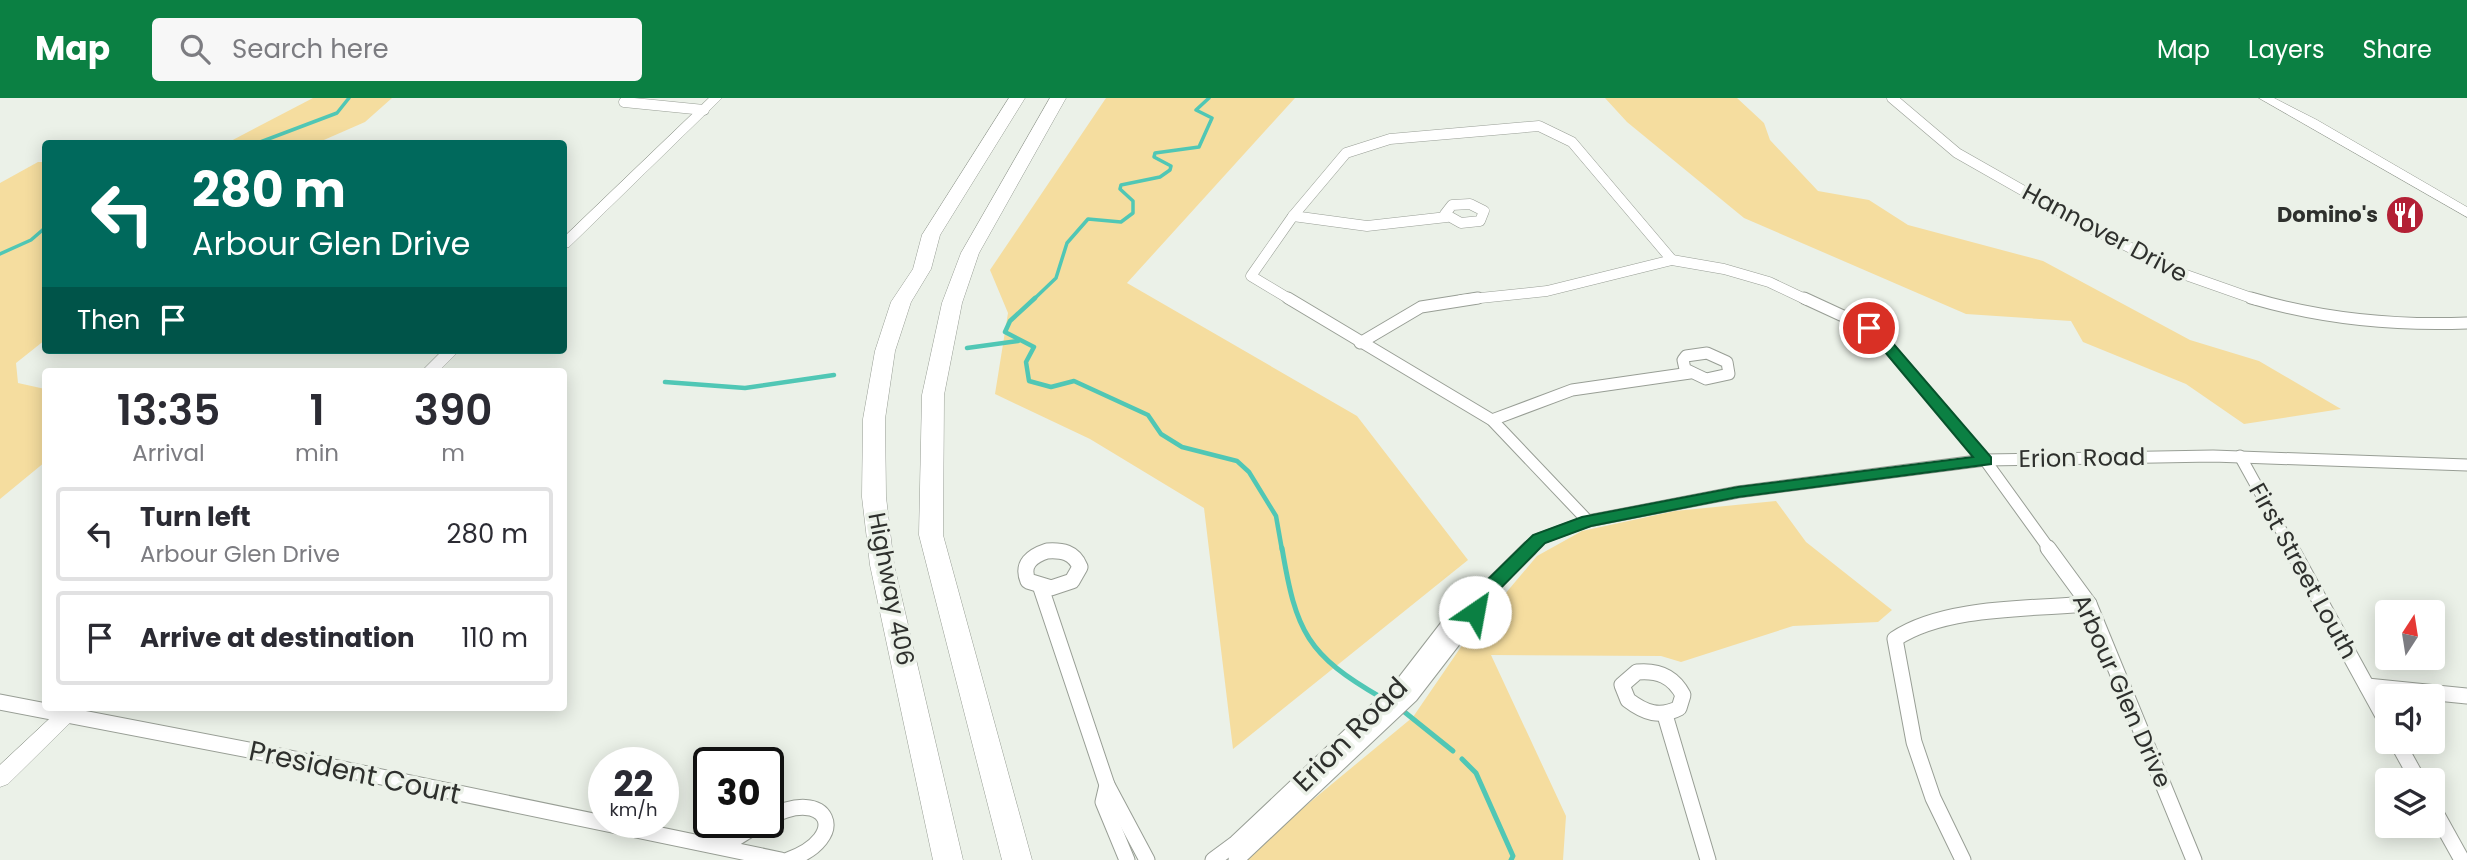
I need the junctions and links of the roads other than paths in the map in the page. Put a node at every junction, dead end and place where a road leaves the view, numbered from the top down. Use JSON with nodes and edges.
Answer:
{"nodes":[{"id":1,"x":716,"y":98,"type":"edge"},
{"id":2,"x":1017,"y":98,"type":"edge"},
{"id":3,"x":1060,"y":98,"type":"edge"},
{"id":4,"x":1892,"y":98,"type":"edge"},
{"id":5,"x":2265,"y":98,"type":"edge"},
{"id":6,"x":2279,"y":98,"type":"edge"},
{"id":7,"x":624,"y":102,"type":"dead end"},
{"id":8,"x":704,"y":110,"type":"junction"},
{"id":9,"x":2313,"y":122,"type":"junction"},
{"id":10,"x":1043,"y":124,"type":"joint"},
{"id":11,"x":2467,"y":213,"type":"edge"},
{"id":12,"x":1293,"y":216,"type":"junction"},
{"id":13,"x":1447,"y":217,"type":"dead end"},
{"id":14,"x":567,"y":241,"type":"edge"},
{"id":15,"x":1671,"y":260,"type":"junction"},
{"id":16,"x":2467,"y":323,"type":"edge"},
{"id":17,"x":1360,"y":343,"type":"junction"},
{"id":18,"x":448,"y":354,"type":"edge"},
{"id":19,"x":433,"y":368,"type":"edge"},
{"id":20,"x":1690,"y":373,"type":"dead end"},
{"id":21,"x":1492,"y":420,"type":"junction"},
{"id":22,"x":2240,"y":457,"type":"junction"},
{"id":23,"x":1985,"y":460,"type":"junction"},
{"id":24,"x":2467,"y":465,"type":"edge"},
{"id":25,"x":1588,"y":521,"type":"junction"},
{"id":26,"x":1041,"y":588,"type":"dead end"},
{"id":27,"x":2089,"y":604,"type":"junction"},
{"id":28,"x":2367,"y":686,"type":"junction"},
{"id":29,"x":2467,"y":696,"type":"edge"},
{"id":30,"x":2375,"y":701,"type":"edge"},
{"id":31,"x":0,"y":702,"type":"edge"},
{"id":32,"x":42,"y":707,"type":"edge"},
{"id":33,"x":71,"y":711,"type":"edge"},
{"id":34,"x":1665,"y":715,"type":"dead end"},
{"id":35,"x":1376,"y":721,"type":"junction"},
{"id":36,"x":0,"y":778,"type":"edge"},
{"id":37,"x":1107,"y":785,"type":"junction"},
{"id":38,"x":784,"y":809,"type":"edge"},
{"id":39,"x":2445,"y":829,"type":"edge"},
{"id":40,"x":735,"y":838,"type":"edge"},
{"id":41,"x":709,"y":846,"type":"junction"},
{"id":42,"x":781,"y":860,"type":"edge"},
{"id":43,"x":788,"y":860,"type":"edge"},
{"id":44,"x":948,"y":860,"type":"edge"},
{"id":45,"x":1017,"y":860,"type":"edge"},
{"id":46,"x":1127,"y":860,"type":"edge"},
{"id":47,"x":1147,"y":860,"type":"edge"},
{"id":48,"x":1213,"y":860,"type":"edge"},
{"id":49,"x":1236,"y":860,"type":"edge"},
{"id":50,"x":1708,"y":860,"type":"edge"},
{"id":51,"x":1963,"y":860,"type":"edge"},
{"id":52,"x":2194,"y":860,"type":"edge"},
{"id":53,"x":2462,"y":860,"type":"edge"}],
"edges":[{"from":1,"to":8,"type":"street"},
{"from":2,"to":44,"type":"highway","name":"Highway 406"},
{"from":3,"to":10,"type":"highway"},
{"from":4,"to":16,"type":"street","name":"Hannover Drive"},
{"from":5,"to":9,"type":"street"},
{"from":6,"to":9,"type":"street"},
{"from":7,"to":8,"type":"street"},
{"from":8,"to":14,"type":"street"},
{"from":9,"to":11,"type":"street"},
{"from":10,"to":45,"type":"highway","name":"Highway 406"},
{"from":12,"to":13,"type":"street"},
{"from":12,"to":15,"type":"street"},
{"from":12,"to":17,"type":"street"},
{"from":15,"to":17,"type":"street","name":"Arbour Glen Drive"},
{"from":15,"to":23,"type":"street","name":"Arbour Glen Drive"},
{"from":17,"to":21,"type":"street"},
{"from":18,"to":19,"type":"street"},
{"from":20,"to":21,"type":"street"},
{"from":21,"to":25,"type":"street"},
{"from":22,"to":23,"type":"street","name":"Erion Road"},
{"from":22,"to":24,"type":"street","name":"Erion Road"},
{"from":22,"to":28,"type":"street","name":"First Street Louth"},
{"from":23,"to":25,"type":"street","name":"Erion Road"},
{"from":23,"to":27,"type":"street","name":"Arbour Glen Drive"},
{"from":25,"to":35,"type":"street","name":"Erion Road"},
{"from":26,"to":37,"type":"street"},
{"from":27,"to":51,"type":"street"},
{"from":27,"to":52,"type":"street","name":"Arbour Glen Drive"},
{"from":28,"to":29,"type":"street"},
{"from":28,"to":30,"type":"street","name":"First Street Louth"},
{"from":31,"to":32,"type":"street","name":"President Court"},
{"from":33,"to":36,"type":"street"},
{"from":33,"to":41,"type":"street","name":"President Court"},
{"from":34,"to":50,"type":"street"},
{"from":35,"to":48,"type":"street","name":"Erion Road"},
{"from":35,"to":49,"type":"street","name":"Erion Road"},
{"from":37,"to":46,"type":"street"},
{"from":37,"to":47,"type":"street"},
{"from":38,"to":43,"type":"street"},
{"from":39,"to":53,"type":"street"},
{"from":40,"to":41,"type":"street"},
{"from":41,"to":42,"type":"street","name":"President Court"}]}
